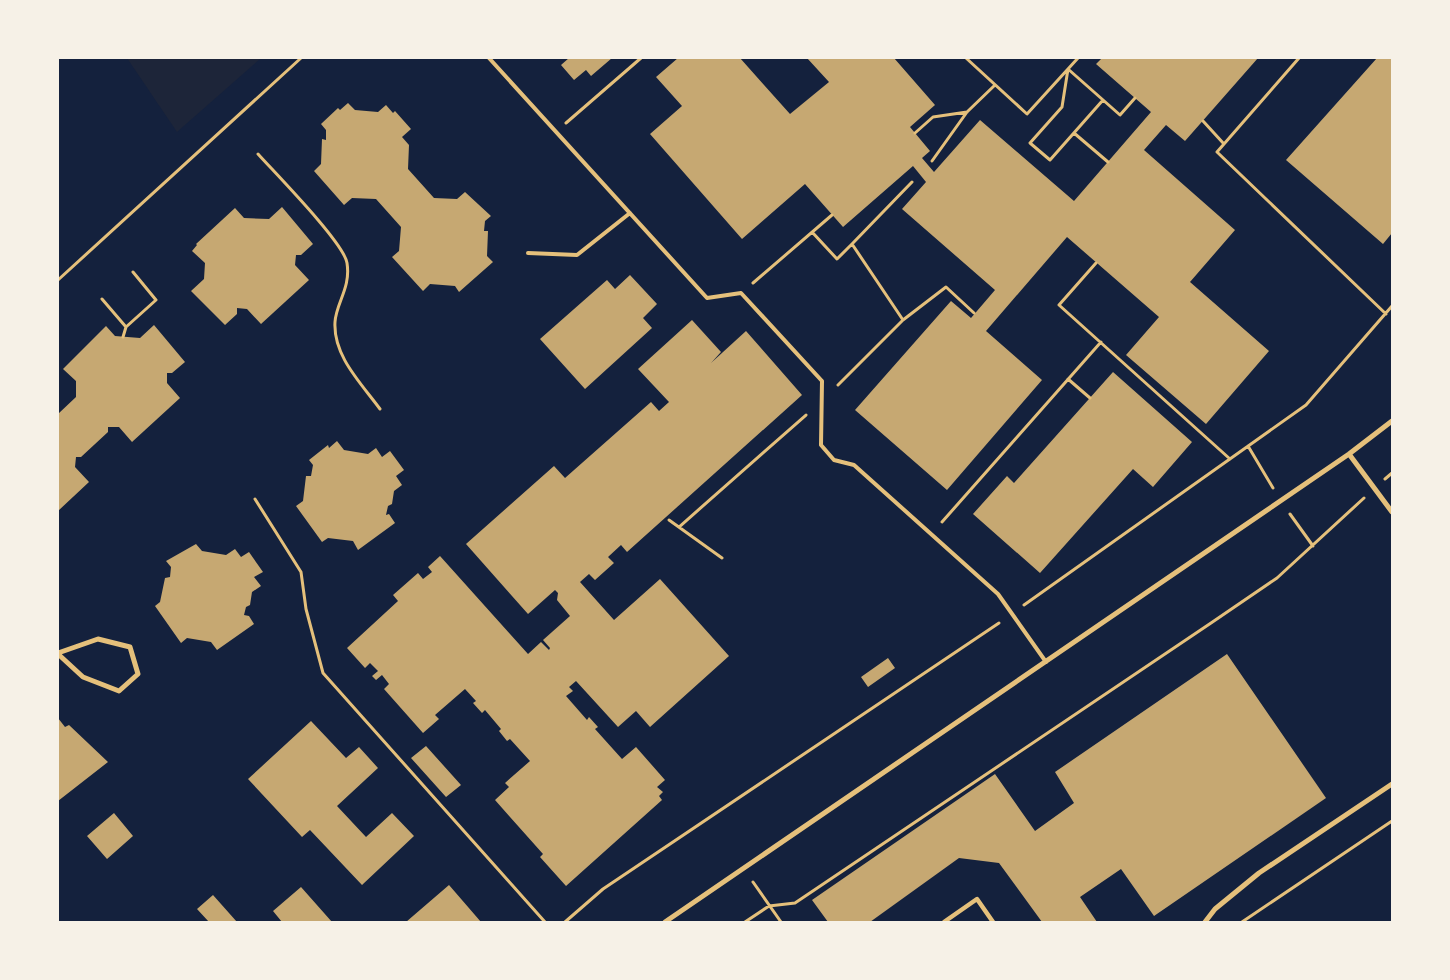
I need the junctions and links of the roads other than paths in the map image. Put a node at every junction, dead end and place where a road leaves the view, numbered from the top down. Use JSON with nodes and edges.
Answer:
{"nodes":[{"id":1,"x":489,"y":58,"type":"edge"},
{"id":2,"x":630,"y":213,"type":"junction"},
{"id":3,"x":528,"y":253,"type":"dead end"},
{"id":4,"x":1392,"y":421,"type":"edge"},
{"id":5,"x":1349,"y":454,"type":"junction"},
{"id":6,"x":1392,"y":512,"type":"edge"},
{"id":7,"x":58,"y":654,"type":"edge"},
{"id":8,"x":1046,"y":662,"type":"junction"},
{"id":9,"x":1392,"y":784,"type":"edge"},
{"id":10,"x":665,"y":922,"type":"edge"},
{"id":11,"x":944,"y":922,"type":"edge"},
{"id":12,"x":994,"y":922,"type":"edge"},
{"id":13,"x":1205,"y":922,"type":"edge"}],
"edges":[{"from":1,"to":2,"type":"lane"},
{"from":2,"to":3,"type":"lane"},
{"from":2,"to":8,"type":"lane"},
{"from":4,"to":5,"type":"street"},
{"from":5,"to":6,"type":"street"},
{"from":5,"to":8,"type":"street"},
{"from":7,"to":7,"type":"street"},
{"from":8,"to":10,"type":"street"},
{"from":9,"to":13,"type":"street"},
{"from":11,"to":12,"type":"street"}]}
